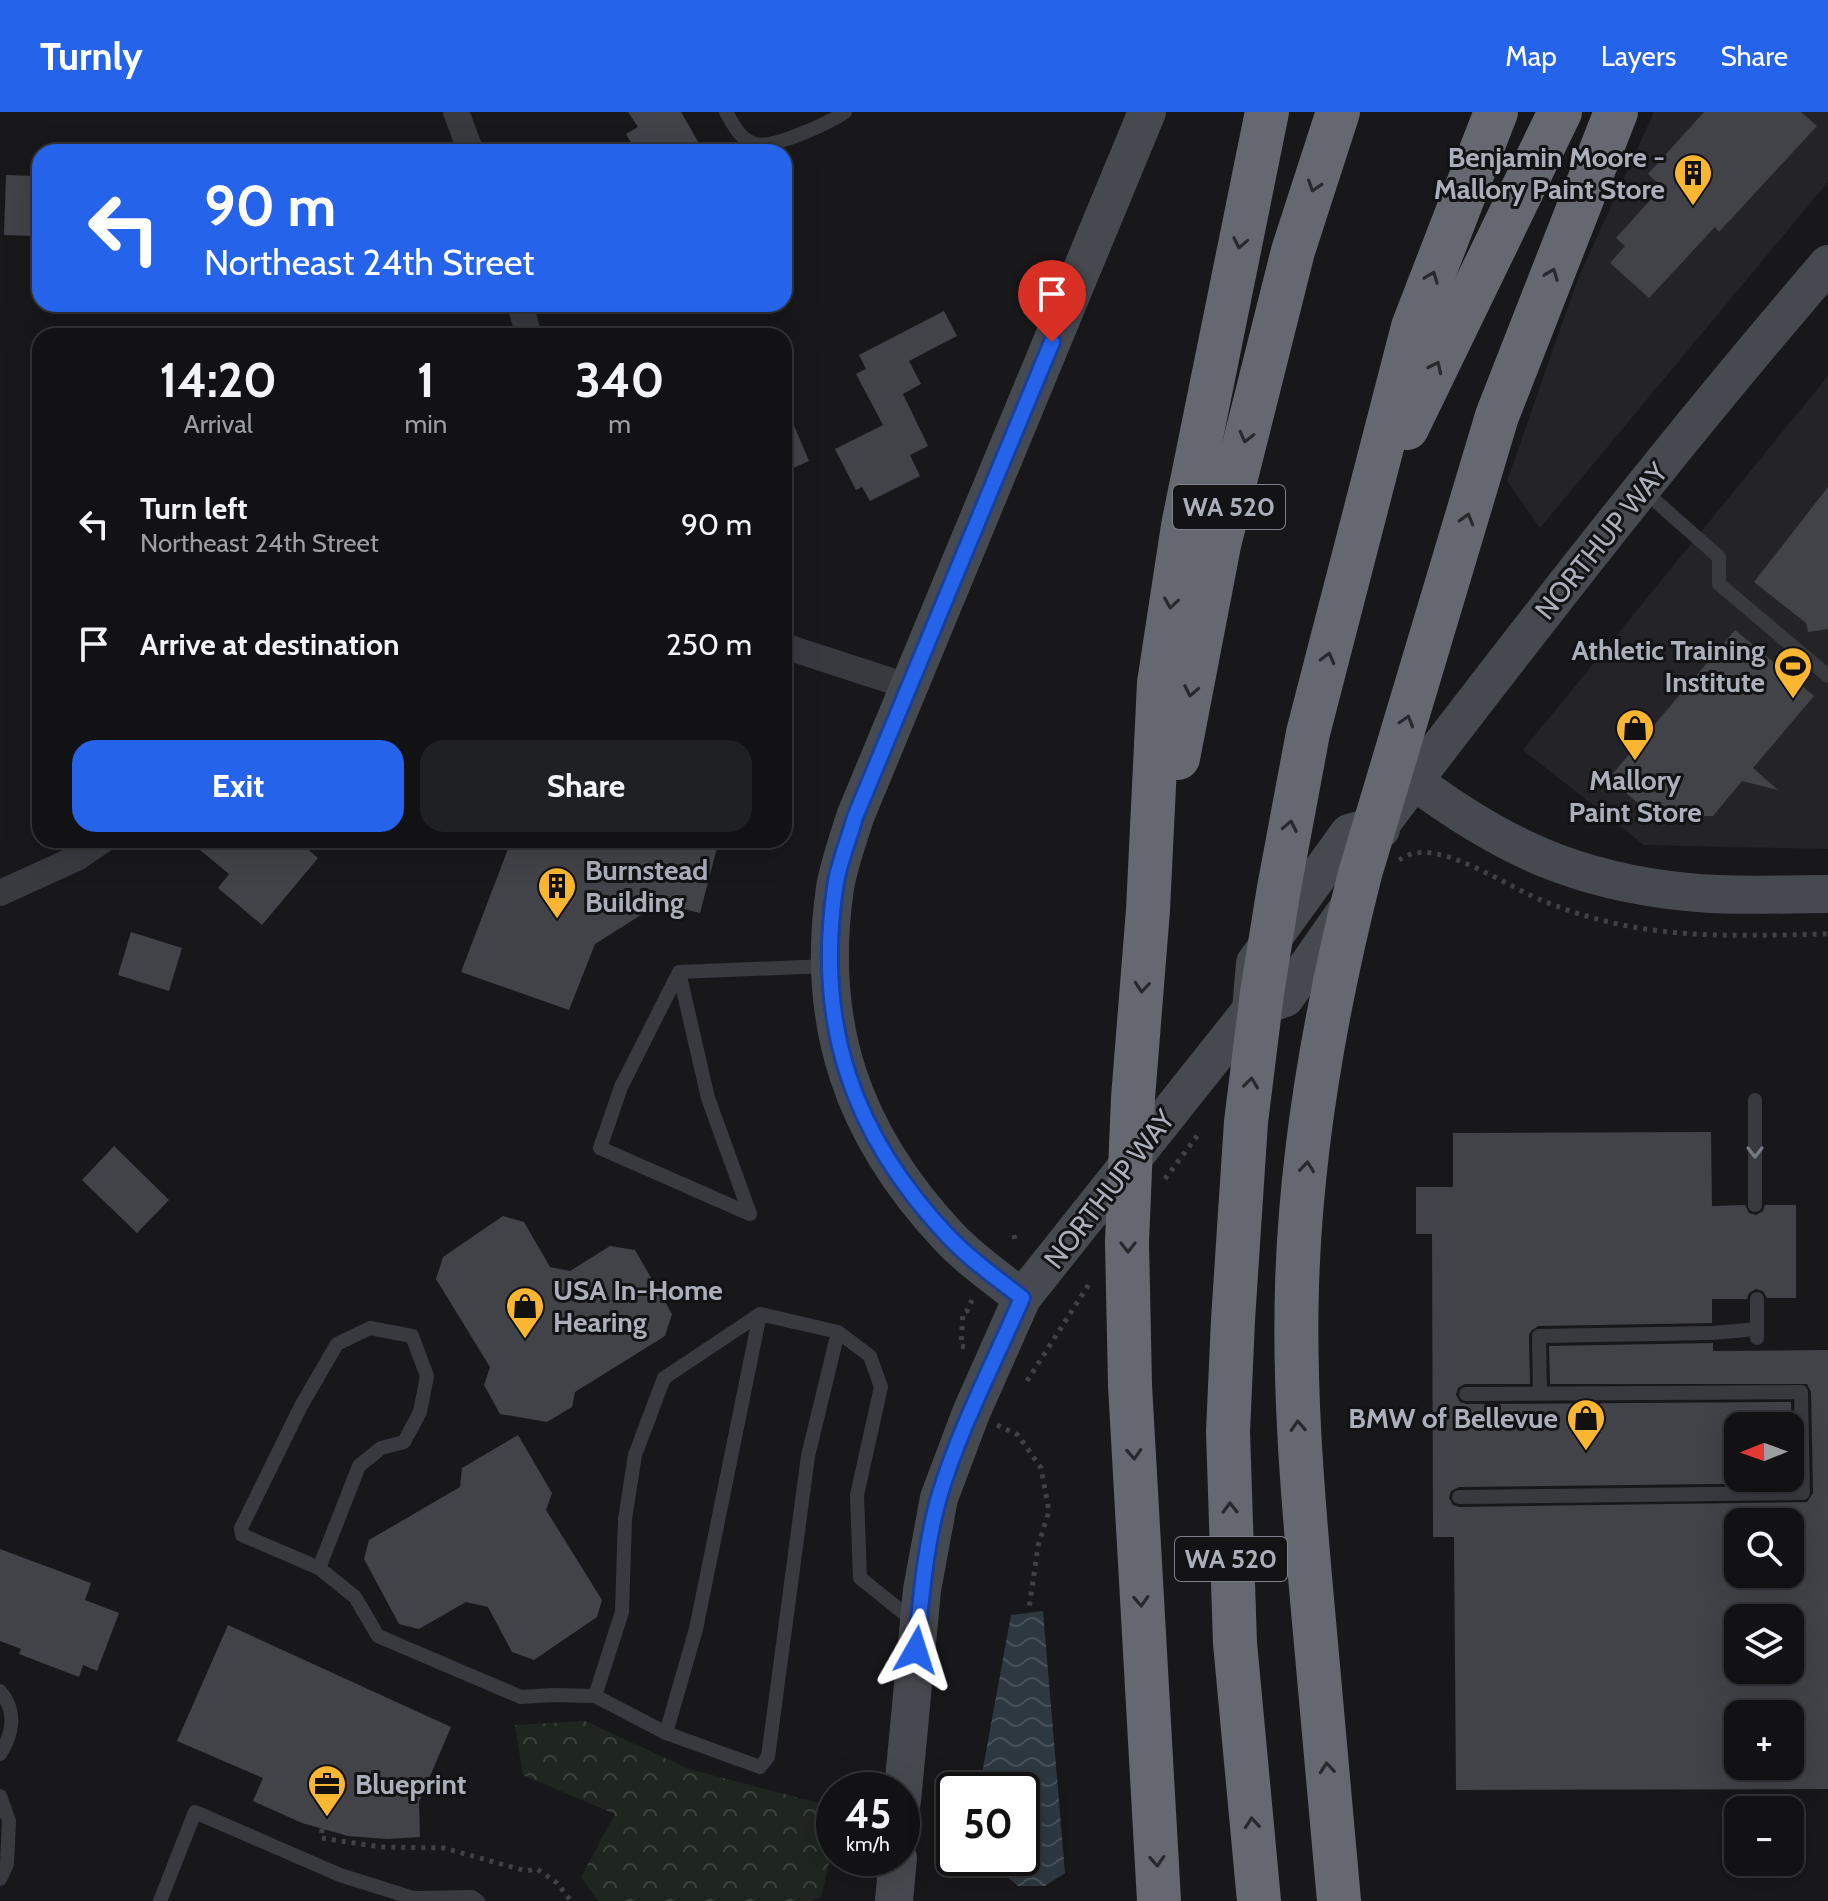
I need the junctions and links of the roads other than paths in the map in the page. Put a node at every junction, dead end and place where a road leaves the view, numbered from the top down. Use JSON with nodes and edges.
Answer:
{"nodes":[{"id":1,"x":456,"y":112,"type":"edge"},
{"id":2,"x":726,"y":112,"type":"edge"},
{"id":3,"x":845,"y":112,"type":"edge"},
{"id":4,"x":1147,"y":112,"type":"edge"},
{"id":5,"x":1267,"y":112,"type":"edge"},
{"id":6,"x":1338,"y":112,"type":"edge"},
{"id":7,"x":1496,"y":112,"type":"edge"},
{"id":8,"x":1560,"y":112,"type":"edge"},
{"id":9,"x":1616,"y":112,"type":"edge"},
{"id":10,"x":468,"y":144,"type":"edge"},
{"id":11,"x":1828,"y":264,"type":"edge"},
{"id":12,"x":1642,"y":489,"type":"junction"},
{"id":13,"x":1365,"y":513,"type":"junction"},
{"id":14,"x":792,"y":649,"type":"edge"},
{"id":15,"x":1828,"y":676,"type":"edge"},
{"id":16,"x":910,"y":687,"type":"junction"},
{"id":17,"x":1414,"y":781,"type":"junction"},
{"id":18,"x":91,"y":848,"type":"edge"},
{"id":19,"x":0,"y":893,"type":"edge"},
{"id":20,"x":1828,"y":894,"type":"edge"},
{"id":21,"x":1148,"y":910,"type":"junction"},
{"id":22,"x":828,"y":966,"type":"junction"},
{"id":23,"x":679,"y":972,"type":"junction"},
{"id":24,"x":1755,"y":1100,"type":"dead end"},
{"id":25,"x":1755,"y":1205,"type":"dead end"},
{"id":26,"x":1022,"y":1298,"type":"junction"},
{"id":27,"x":1757,"y":1299,"type":"dead end"},
{"id":28,"x":760,"y":1314,"type":"junction"},
{"id":29,"x":838,"y":1332,"type":"junction"},
{"id":30,"x":1540,"y":1393,"type":"junction"},
{"id":31,"x":1466,"y":1394,"type":"dead end"},
{"id":32,"x":1459,"y":1497,"type":"dead end"},
{"id":33,"x":319,"y":1568,"type":"junction"},
{"id":34,"x":918,"y":1625,"type":"junction"},
{"id":35,"x":0,"y":1691,"type":"edge"},
{"id":36,"x":595,"y":1696,"type":"junction"},
{"id":37,"x":666,"y":1733,"type":"junction"},
{"id":38,"x":0,"y":1754,"type":"edge"},
{"id":39,"x":905,"y":1772,"type":"edge"},
{"id":40,"x":0,"y":1796,"type":"edge"},
{"id":41,"x":896,"y":1876,"type":"edge"},
{"id":42,"x":0,"y":1879,"type":"edge"},
{"id":43,"x":160,"y":1901,"type":"edge"},
{"id":44,"x":478,"y":1901,"type":"edge"},
{"id":45,"x":894,"y":1901,"type":"edge"},
{"id":46,"x":1159,"y":1901,"type":"edge"},
{"id":47,"x":1259,"y":1901,"type":"edge"},
{"id":48,"x":1339,"y":1901,"type":"edge"}],
"edges":[{"from":1,"to":10,"type":"street"},
{"from":2,"to":3,"type":"lane"},
{"from":4,"to":16,"type":"main road"},
{"from":5,"to":21,"type":"highway","one_way":true},
{"from":6,"to":21,"type":"highway","number":"WA 520","one_way":true},
{"from":13,"to":7,"type":"highway","number":"WA 520","one_way":true},
{"from":13,"to":8,"type":"highway","one_way":true},
{"from":48,"to":9,"type":"highway","one_way":true},
{"from":11,"to":12,"type":"main road","name":"NORTHUP WAY"},
{"from":12,"to":15,"type":"lane"},
{"from":12,"to":17,"type":"main road","name":"NORTHUP WAY"},
{"from":47,"to":13,"type":"highway","number":"WA 520","one_way":true},
{"from":14,"to":16,"type":"street"},
{"from":16,"to":22,"type":"main road"},
{"from":17,"to":20,"type":"main road"},
{"from":17,"to":26,"type":"main road","name":"NORTHUP WAY"},
{"from":18,"to":19,"type":"street"},
{"from":21,"to":46,"type":"highway","number":"WA 520","one_way":true},
{"from":22,"to":23,"type":"lane"},
{"from":22,"to":26,"type":"main road"},
{"from":23,"to":23,"type":"lane"},
{"from":24,"to":25,"type":"lane","one_way":true},
{"from":26,"to":34,"type":"main road","name":"NORTHUP WAY"},
{"from":27,"to":30,"type":"lane"},
{"from":28,"to":29,"type":"lane"},
{"from":28,"to":36,"type":"lane"},
{"from":28,"to":37,"type":"lane"},
{"from":29,"to":34,"type":"lane"},
{"from":29,"to":37,"type":"lane"},
{"from":30,"to":31,"type":"lane"},
{"from":30,"to":32,"type":"lane"},
{"from":33,"to":33,"type":"lane"},
{"from":33,"to":36,"type":"lane"},
{"from":34,"to":39,"type":"main road","name":"NORTHUP WAY"},
{"from":35,"to":38,"type":"lane"},
{"from":36,"to":37,"type":"lane"},
{"from":40,"to":42,"type":"lane"},
{"from":41,"to":45,"type":"main road"},
{"from":43,"to":44,"type":"lane"}]}
